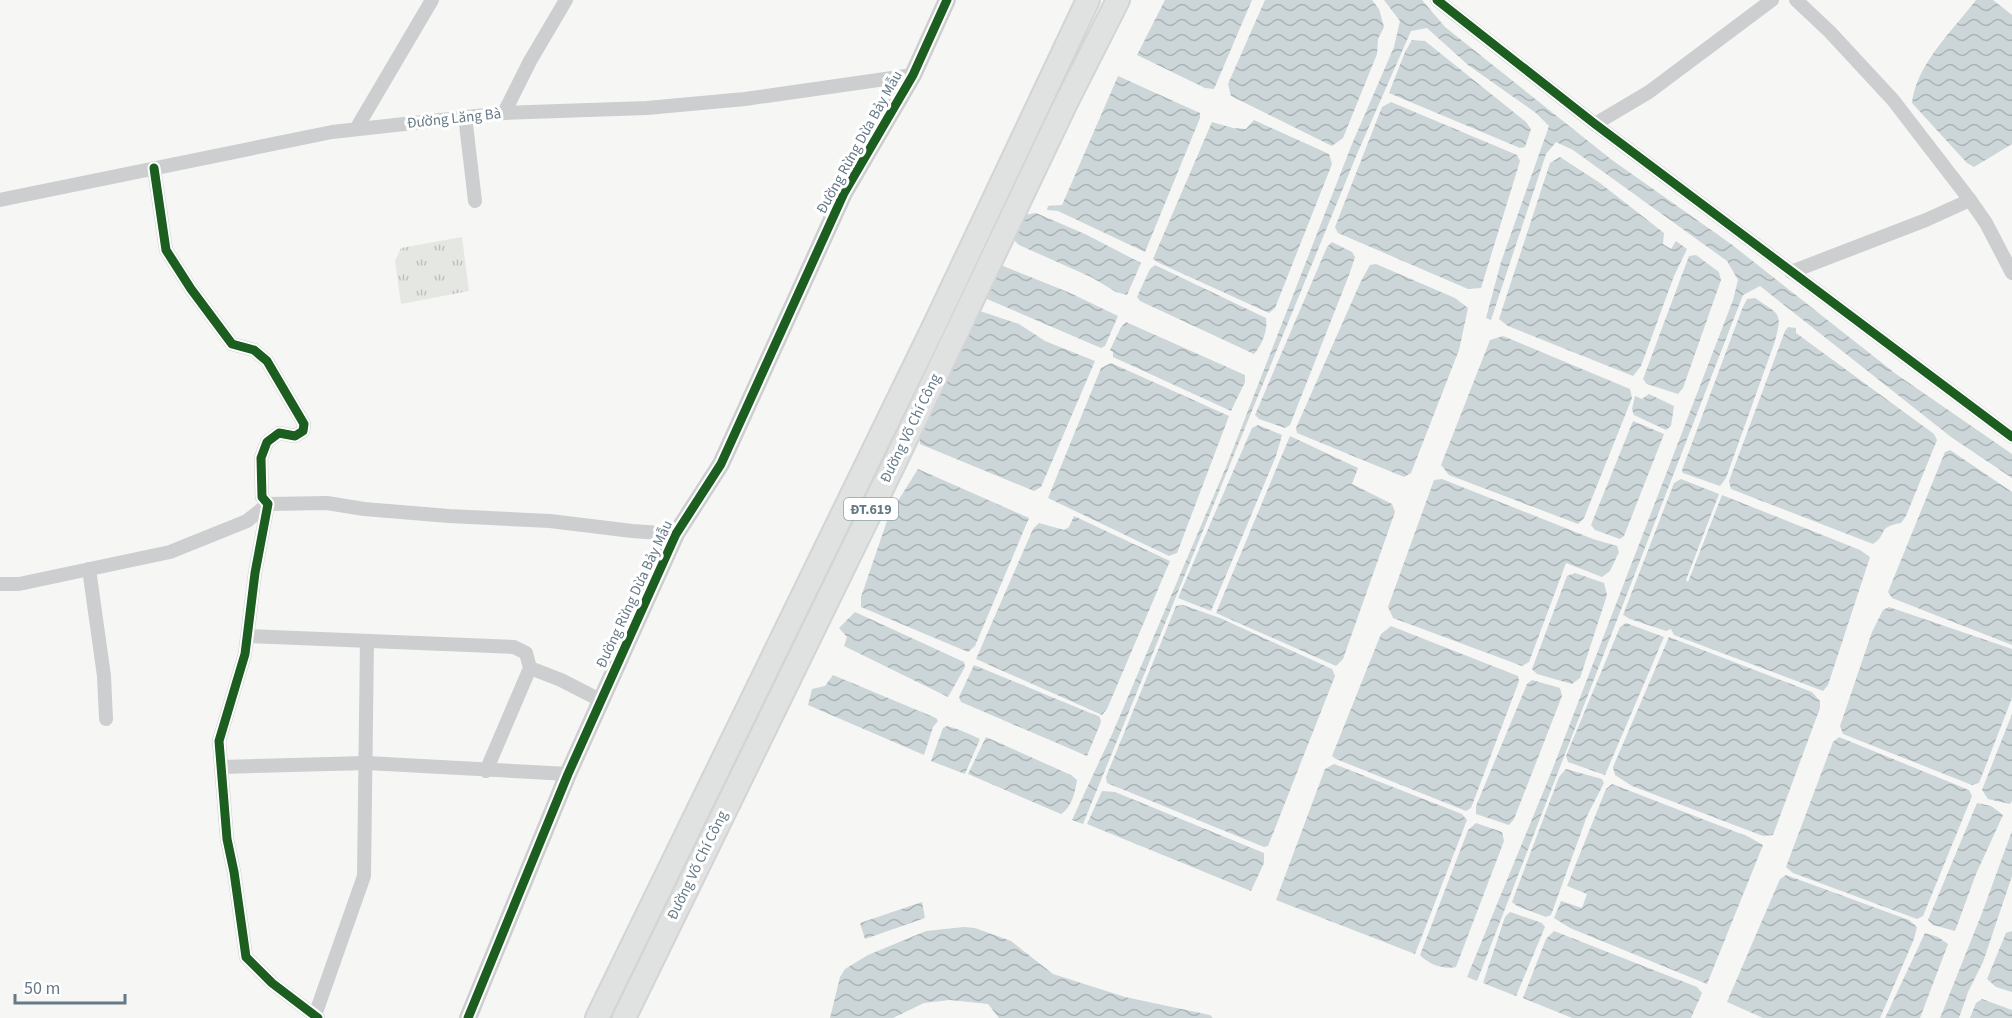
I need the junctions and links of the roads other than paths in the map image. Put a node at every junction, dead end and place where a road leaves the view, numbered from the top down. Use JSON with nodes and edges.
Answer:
{"nodes":[{"id":1,"x":432,"y":0,"type":"edge"},
{"id":2,"x":566,"y":0,"type":"edge"},
{"id":3,"x":947,"y":0,"type":"edge"},
{"id":4,"x":1088,"y":0,"type":"edge"},
{"id":5,"x":1118,"y":0,"type":"edge"},
{"id":6,"x":1438,"y":0,"type":"edge"},
{"id":7,"x":1772,"y":0,"type":"edge"},
{"id":8,"x":1796,"y":0,"type":"edge"},
{"id":9,"x":913,"y":75,"type":"junction"},
{"id":10,"x":504,"y":113,"type":"junction"},
{"id":11,"x":465,"y":116,"type":"junction"},
{"id":12,"x":1595,"y":124,"type":"junction"},
{"id":13,"x":357,"y":129,"type":"junction"},
{"id":14,"x":154,"y":168,"type":"junction"},
{"id":15,"x":0,"y":200,"type":"edge"},
{"id":16,"x":1970,"y":200,"type":"junction"},
{"id":17,"x":475,"y":201,"type":"dead end"},
{"id":18,"x":1791,"y":272,"type":"junction"},
{"id":19,"x":2012,"y":273,"type":"edge"},
{"id":20,"x":2012,"y":437,"type":"edge"},
{"id":21,"x":268,"y":504,"type":"junction"},
{"id":22,"x":676,"y":534,"type":"junction"},
{"id":23,"x":89,"y":569,"type":"junction"},
{"id":24,"x":0,"y":584,"type":"edge"},
{"id":25,"x":248,"y":636,"type":"junction"},
{"id":26,"x":367,"y":641,"type":"junction"},
{"id":27,"x":530,"y":668,"type":"junction"},
{"id":28,"x":602,"y":701,"type":"junction"},
{"id":29,"x":106,"y":719,"type":"dead end"},
{"id":30,"x":367,"y":764,"type":"junction"},
{"id":31,"x":222,"y":767,"type":"junction"},
{"id":32,"x":486,"y":771,"type":"junction"},
{"id":33,"x":568,"y":774,"type":"junction"},
{"id":34,"x":316,"y":1017,"type":"edge"},
{"id":35,"x":468,"y":1018,"type":"edge"},
{"id":36,"x":597,"y":1018,"type":"edge"},
{"id":37,"x":624,"y":1018,"type":"edge"}],
"edges":[{"from":1,"to":13,"type":"street"},
{"from":2,"to":10,"type":"street"},
{"from":3,"to":9,"type":"street","name":"Đường Rừng Dừa Bảy Mẫu"},
{"from":4,"to":36,"type":"main road","name":"Đường Võ Chí Công","number":"ĐT.619"},
{"from":5,"to":37,"type":"main road","name":"Đường Võ Chí Công","number":"ĐT.619"},
{"from":6,"to":12,"type":"street"},
{"from":7,"to":12,"type":"street"},
{"from":8,"to":16,"type":"street"},
{"from":9,"to":10,"type":"street","name":"Đường Lăng Bà"},
{"from":9,"to":22,"type":"street","name":"Đường Rừng Dừa Bảy Mẫu"},
{"from":10,"to":11,"type":"street","name":"Đường Lăng Bà"},
{"from":11,"to":13,"type":"street","name":"Đường Lăng Bà"},
{"from":11,"to":17,"type":"street"},
{"from":12,"to":18,"type":"street"},
{"from":13,"to":14,"type":"street","name":"Đường Lăng Bà"},
{"from":14,"to":15,"type":"street","name":"Đường Lăng Bà"},
{"from":14,"to":21,"type":"street"},
{"from":16,"to":18,"type":"street"},
{"from":16,"to":19,"type":"street"},
{"from":18,"to":20,"type":"street"},
{"from":21,"to":22,"type":"street"},
{"from":21,"to":23,"type":"street"},
{"from":21,"to":25,"type":"street"},
{"from":22,"to":28,"type":"street","name":"Đường Rừng Dừa Bảy Mẫu"},
{"from":23,"to":24,"type":"street"},
{"from":23,"to":29,"type":"street"},
{"from":25,"to":26,"type":"street"},
{"from":25,"to":31,"type":"street"},
{"from":26,"to":27,"type":"street"},
{"from":26,"to":30,"type":"street"},
{"from":27,"to":28,"type":"street"},
{"from":27,"to":32,"type":"street"},
{"from":28,"to":33,"type":"street","name":"Đường Rừng Dừa Bảy Mẫu"},
{"from":30,"to":31,"type":"street"},
{"from":30,"to":32,"type":"street"},
{"from":30,"to":34,"type":"street"},
{"from":31,"to":34,"type":"street"},
{"from":32,"to":33,"type":"street"},
{"from":33,"to":35,"type":"street","name":"Đường Rừng Dừa Bảy Mẫu"}]}
